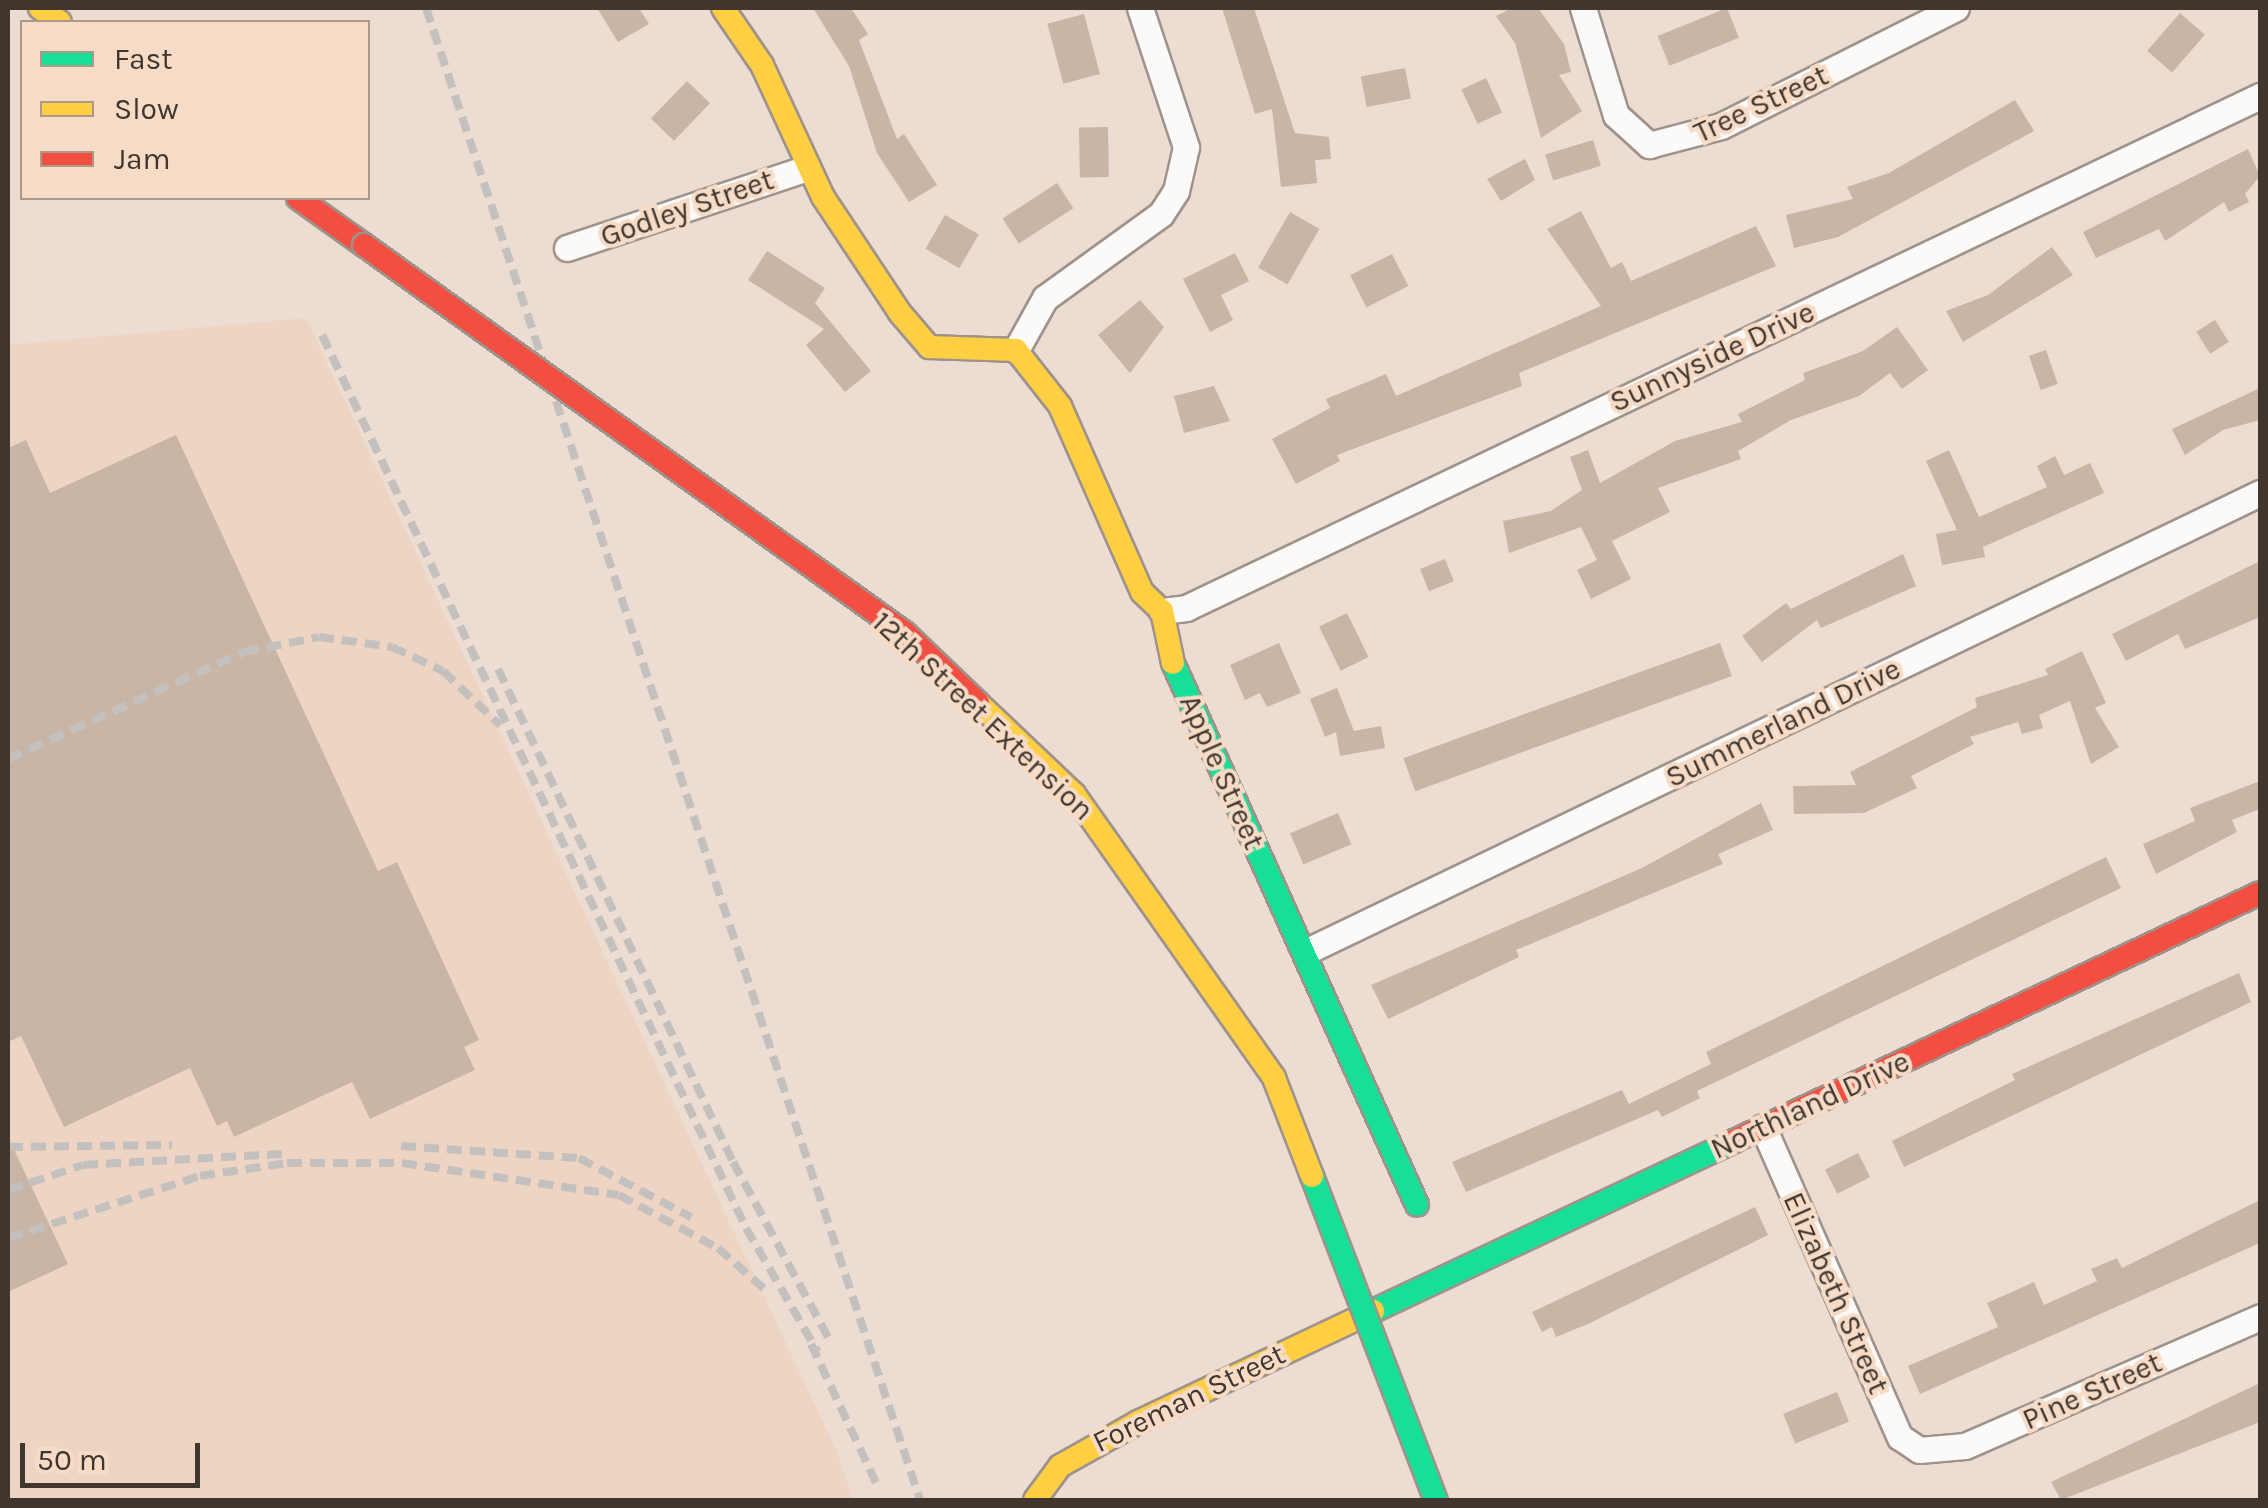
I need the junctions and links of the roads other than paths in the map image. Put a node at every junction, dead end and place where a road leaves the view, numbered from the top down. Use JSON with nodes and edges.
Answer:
{"nodes":[{"id":1,"x":723,"y":8,"type":"edge"},
{"id":2,"x":1140,"y":8,"type":"edge"},
{"id":3,"x":1583,"y":8,"type":"edge"},
{"id":4,"x":1956,"y":8,"type":"edge"},
{"id":5,"x":2260,"y":96,"type":"edge"},
{"id":6,"x":807,"y":168,"type":"junction"},
{"id":7,"x":301,"y":200,"type":"edge"},
{"id":8,"x":566,"y":248,"type":"dead end"},
{"id":9,"x":1016,"y":350,"type":"junction"},
{"id":10,"x":2260,"y":493,"type":"edge"},
{"id":11,"x":1162,"y":611,"type":"junction"},
{"id":12,"x":2260,"y":894,"type":"edge"},
{"id":13,"x":1305,"y":952,"type":"junction"},
{"id":14,"x":1762,"y":1127,"type":"junction"},
{"id":15,"x":1417,"y":1205,"type":"dead end"},
{"id":16,"x":1360,"y":1316,"type":"junction"},
{"id":17,"x":2260,"y":1317,"type":"edge"},
{"id":18,"x":1920,"y":1450,"type":"joint"},
{"id":19,"x":1040,"y":1491,"type":"edge"},
{"id":20,"x":1436,"y":1500,"type":"edge"}],
"edges":[{"from":1,"to":6,"type":"street"},
{"from":2,"to":9,"type":"street"},
{"from":3,"to":4,"type":"street","name":"Tree Street"},
{"from":5,"to":11,"type":"street","name":"Sunnyside Drive"},
{"from":6,"to":8,"type":"street","name":"Godley Street"},
{"from":6,"to":9,"type":"street"},
{"from":7,"to":16,"type":"street","name":"12th Street Extension","bridge":true},
{"from":9,"to":11,"type":"street","name":"Apple Street"},
{"from":10,"to":13,"type":"street","name":"Summerland Drive"},
{"from":11,"to":13,"type":"street","name":"Apple Street"},
{"from":12,"to":14,"type":"street","name":"Northland Drive"},
{"from":13,"to":15,"type":"street","name":"Apple Street"},
{"from":14,"to":16,"type":"street","name":"Northland Drive"},
{"from":14,"to":18,"type":"street","name":"Elizabeth Street"},
{"from":16,"to":19,"type":"street","name":"Foreman Street"},
{"from":16,"to":20,"type":"street","name":"12th Street Extension","bridge":true},
{"from":17,"to":18,"type":"street","name":"Pine Street"}]}
